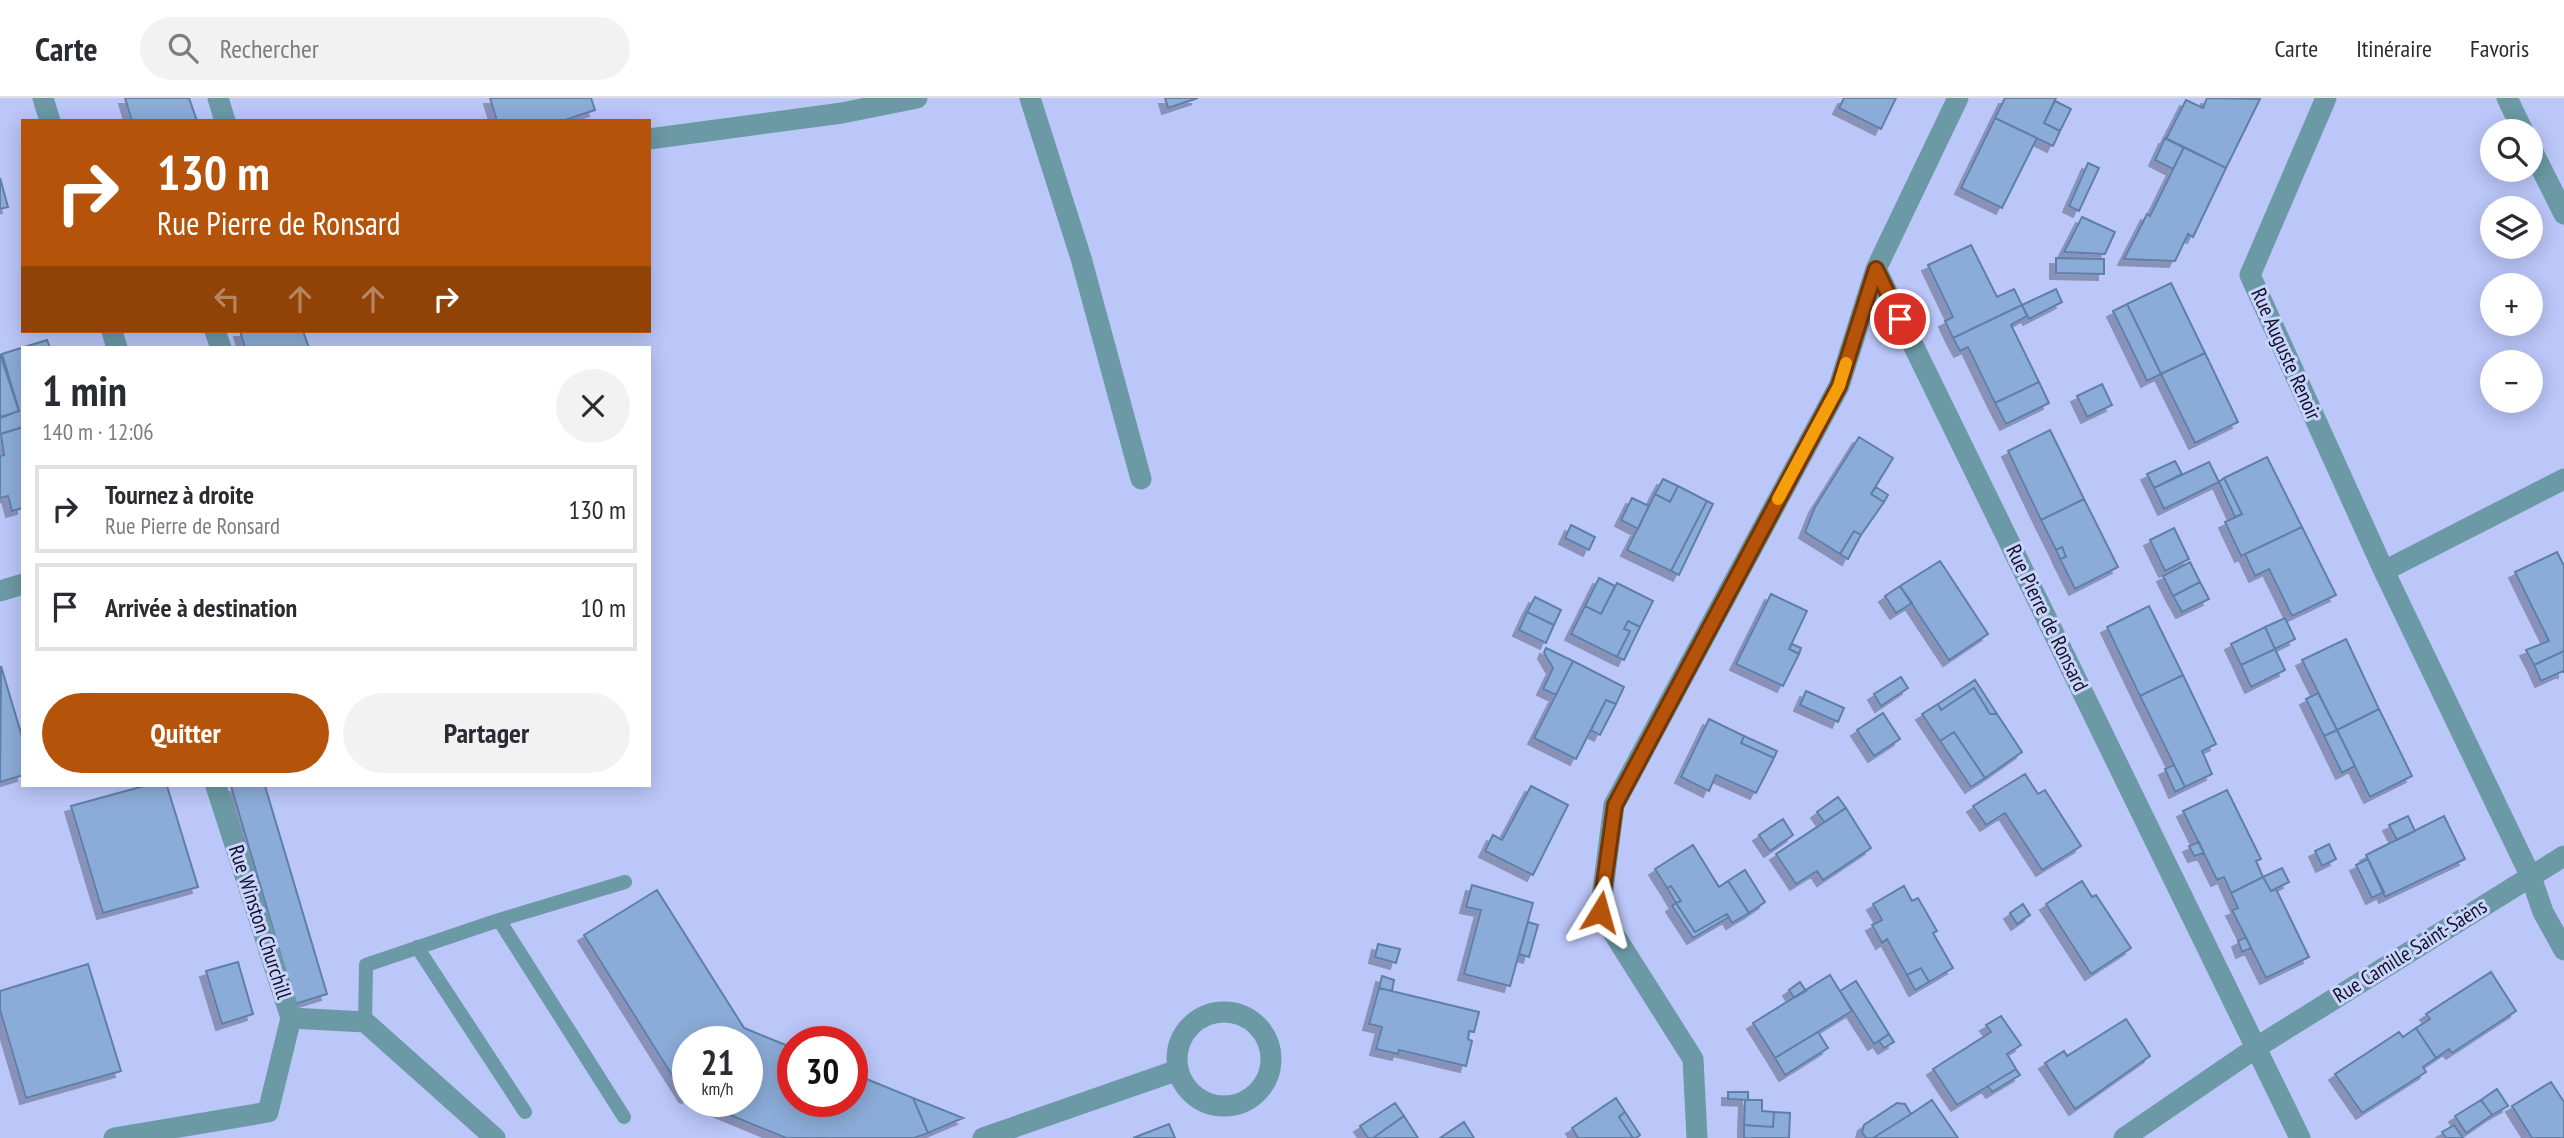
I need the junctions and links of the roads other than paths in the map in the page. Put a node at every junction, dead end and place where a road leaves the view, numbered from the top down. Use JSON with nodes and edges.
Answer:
{"nodes":[{"id":1,"x":43,"y":98,"type":"edge"},
{"id":2,"x":218,"y":98,"type":"edge"},
{"id":3,"x":917,"y":98,"type":"edge"},
{"id":4,"x":1030,"y":98,"type":"edge"},
{"id":5,"x":1958,"y":98,"type":"edge"},
{"id":6,"x":2326,"y":98,"type":"edge"},
{"id":7,"x":2507,"y":98,"type":"edge"},
{"id":8,"x":49,"y":119,"type":"edge"},
{"id":9,"x":224,"y":119,"type":"edge"},
{"id":10,"x":2517,"y":119,"type":"edge"},
{"id":11,"x":651,"y":138,"type":"edge"},
{"id":12,"x":2543,"y":172,"type":"edge"},
{"id":13,"x":2564,"y":214,"type":"edge"},
{"id":14,"x":1876,"y":269,"type":"junction"},
{"id":15,"x":1141,"y":479,"type":"dead end"},
{"id":16,"x":2564,"y":479,"type":"edge"},
{"id":17,"x":2385,"y":571,"type":"junction"},
{"id":18,"x":21,"y":585,"type":"edge"},
{"id":19,"x":0,"y":591,"type":"edge"},
{"id":20,"x":216,"y":787,"type":"edge"},
{"id":21,"x":2564,"y":856,"type":"edge"},
{"id":22,"x":2531,"y":877,"type":"junction"},
{"id":23,"x":625,"y":882,"type":"dead end"},
{"id":24,"x":499,"y":920,"type":"junction"},
{"id":25,"x":417,"y":947,"type":"junction"},
{"id":26,"x":2564,"y":950,"type":"edge"},
{"id":27,"x":291,"y":1018,"type":"junction"},
{"id":28,"x":365,"y":1022,"type":"junction"},
{"id":29,"x":2257,"y":1047,"type":"junction"},
{"id":30,"x":1178,"y":1070,"type":"junction"},
{"id":31,"x":525,"y":1112,"type":"dead end"},
{"id":32,"x":624,"y":1117,"type":"dead end"},
{"id":33,"x":114,"y":1138,"type":"edge"},
{"id":34,"x":495,"y":1138,"type":"edge"},
{"id":35,"x":983,"y":1138,"type":"edge"},
{"id":36,"x":1697,"y":1138,"type":"edge"},
{"id":37,"x":2124,"y":1138,"type":"edge"},
{"id":38,"x":2300,"y":1138,"type":"edge"}],
"edges":[{"from":1,"to":8,"type":"street"},
{"from":2,"to":9,"type":"street"},
{"from":3,"to":11,"type":"street"},
{"from":4,"to":15,"type":"street"},
{"from":5,"to":14,"type":"street"},
{"from":6,"to":17,"type":"street","name":"Rue Auguste Renoir"},
{"from":7,"to":10,"type":"street"},
{"from":12,"to":13,"type":"street"},
{"from":14,"to":29,"type":"street","name":"Rue Pierre de Ronsard"},
{"from":14,"to":36,"type":"street"},
{"from":16,"to":17,"type":"street"},
{"from":17,"to":22,"type":"street","name":"Rue Auguste Renoir"},
{"from":18,"to":19,"type":"street"},
{"from":20,"to":27,"type":"street","name":"Rue Winston Churchill"},
{"from":21,"to":22,"type":"street","name":"Rue Camille Saint-Saëns"},
{"from":22,"to":26,"type":"street","name":"Rue Auguste Renoir"},
{"from":22,"to":29,"type":"street","name":"Rue Camille Saint-Saëns"},
{"from":23,"to":24,"type":"lane"},
{"from":24,"to":25,"type":"lane"},
{"from":24,"to":32,"type":"lane"},
{"from":25,"to":28,"type":"lane"},
{"from":25,"to":31,"type":"lane"},
{"from":27,"to":28,"type":"street"},
{"from":27,"to":33,"type":"street","name":"Rue Winston Churchill"},
{"from":28,"to":34,"type":"street"},
{"from":29,"to":37,"type":"street","name":"Rue Camille Saint-Saëns"},
{"from":29,"to":38,"type":"street","name":"Rue Pierre de Ronsard"},
{"from":30,"to":30,"type":"street"},
{"from":30,"to":35,"type":"street"}]}
